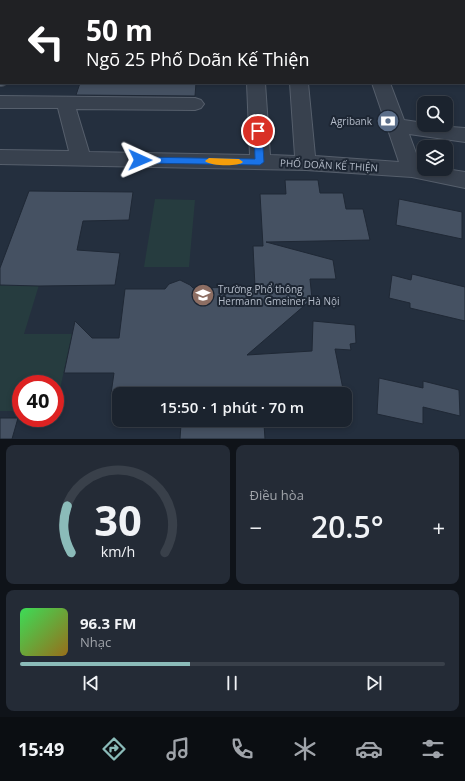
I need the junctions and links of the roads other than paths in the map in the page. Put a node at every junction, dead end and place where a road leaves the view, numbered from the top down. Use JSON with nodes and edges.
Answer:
{"nodes":[{"id":1,"x":256,"y":84,"type":"edge"},
{"id":2,"x":300,"y":84,"type":"edge"},
{"id":3,"x":381,"y":84,"type":"edge"},
{"id":4,"x":0,"y":88,"type":"edge"},
{"id":5,"x":55,"y":97,"type":"junction"},
{"id":6,"x":0,"y":102,"type":"edge"},
{"id":7,"x":195,"y":104,"type":"dead end"},
{"id":8,"x":398,"y":126,"type":"junction"},
{"id":9,"x":465,"y":135,"type":"edge"},
{"id":10,"x":0,"y":157,"type":"edge"},
{"id":11,"x":81,"y":159,"type":"junction"},
{"id":12,"x":260,"y":162,"type":"junction"},
{"id":13,"x":306,"y":163,"type":"junction"},
{"id":14,"x":412,"y":170,"type":"junction"},
{"id":15,"x":465,"y":180,"type":"edge"}],
"edges":[{"from":1,"to":12,"type":"street"},
{"from":2,"to":13,"type":"street"},
{"from":3,"to":8,"type":"street"},
{"from":4,"to":5,"type":"street"},
{"from":5,"to":6,"type":"street"},
{"from":5,"to":7,"type":"street"},
{"from":5,"to":11,"type":"street"},
{"from":8,"to":9,"type":"street"},
{"from":8,"to":14,"type":"street"},
{"from":10,"to":11,"type":"street","name":"PHỐ DOÃN KẾ THIỆN"},
{"from":11,"to":12,"type":"street","name":"PHỐ DOÃN KẾ THIỆN"},
{"from":12,"to":13,"type":"street","name":"PHỐ DOÃN KẾ THIỆN"},
{"from":13,"to":14,"type":"street","name":"PHỐ DOÃN KẾ THIỆN"},
{"from":14,"to":15,"type":"street","name":"PHỐ DOÃN KẾ THIỆN"}]}
